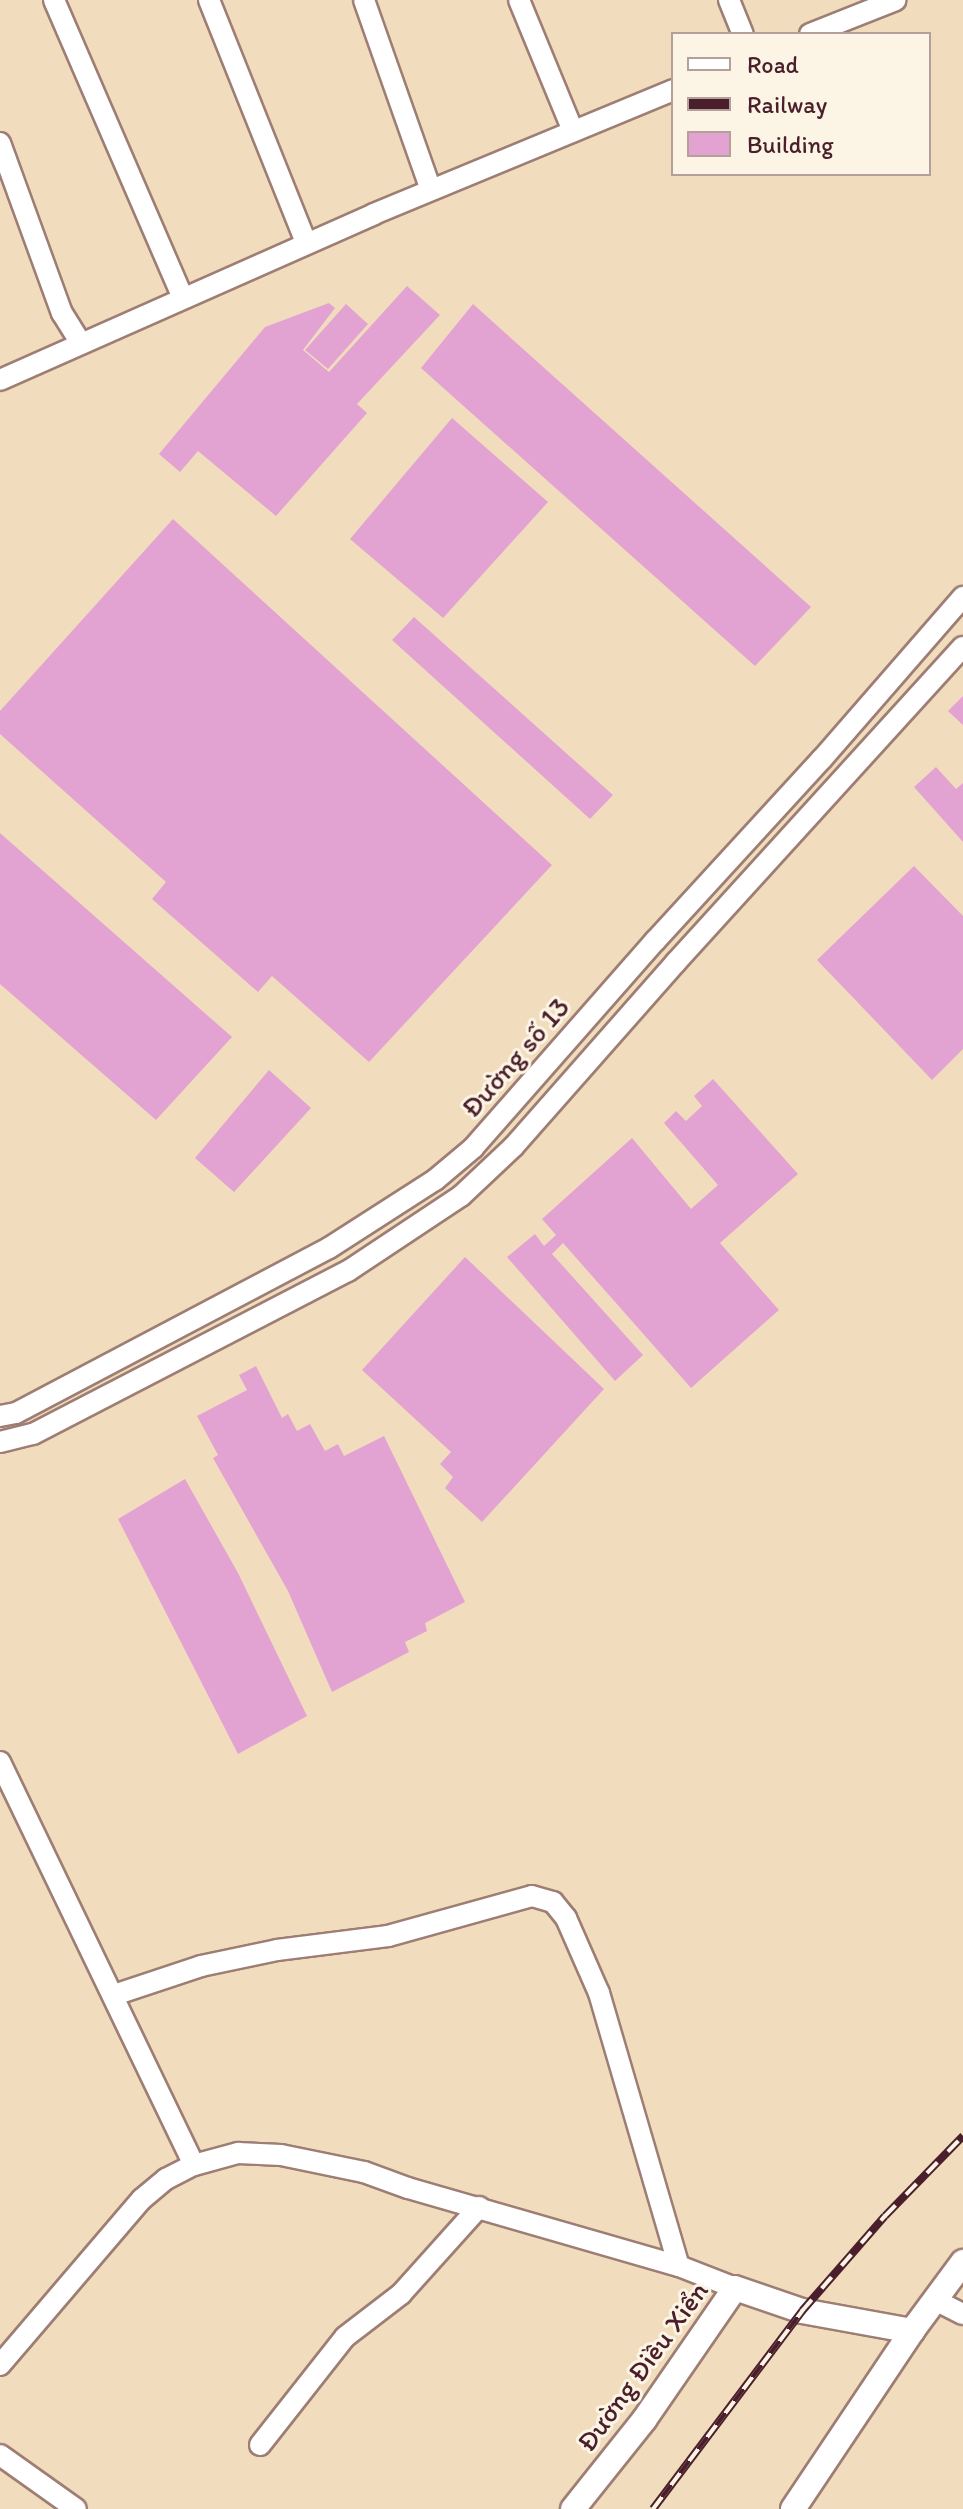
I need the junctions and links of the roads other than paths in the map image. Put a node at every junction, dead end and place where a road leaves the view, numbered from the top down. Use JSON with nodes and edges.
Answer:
{"nodes":[{"id":1,"x":54,"y":0,"type":"edge"},
{"id":2,"x":209,"y":0,"type":"edge"},
{"id":3,"x":364,"y":0,"type":"edge"},
{"id":4,"x":519,"y":0,"type":"edge"},
{"id":5,"x":729,"y":0,"type":"edge"},
{"id":6,"x":896,"y":0,"type":"edge"},
{"id":7,"x":742,"y":32,"type":"edge"},
{"id":8,"x":815,"y":32,"type":"edge"},
{"id":9,"x":671,"y":91,"type":"edge"},
{"id":10,"x":573,"y":131,"type":"junction"},
{"id":11,"x":0,"y":143,"type":"edge"},
{"id":12,"x":431,"y":190,"type":"junction"},
{"id":13,"x":306,"y":243,"type":"junction"},
{"id":14,"x":183,"y":298,"type":"junction"},
{"id":15,"x":81,"y":343,"type":"junction"},
{"id":16,"x":0,"y":380,"type":"edge"},
{"id":17,"x":963,"y":597,"type":"edge"},
{"id":18,"x":963,"y":647,"type":"edge"},
{"id":19,"x":822,"y":759,"type":"junction"},
{"id":20,"x":844,"y":779,"type":"junction"},
{"id":21,"x":655,"y":941,"type":"junction"},
{"id":22,"x":676,"y":962,"type":"junction"},
{"id":23,"x":236,"y":1296,"type":"junction"},
{"id":24,"x":249,"y":1322,"type":"junction"},
{"id":25,"x":0,"y":1416,"type":"edge"},
{"id":26,"x":0,"y":1442,"type":"edge"},
{"id":27,"x":0,"y":1762,"type":"edge"},
{"id":28,"x":114,"y":1995,"type":"junction"},
{"id":29,"x":194,"y":2165,"type":"junction"},
{"id":30,"x":479,"y":2207,"type":"junction"},
{"id":31,"x":963,"y":2262,"type":"edge"},
{"id":32,"x":679,"y":2266,"type":"junction"},
{"id":33,"x":735,"y":2288,"type":"junction"},
{"id":34,"x":935,"y":2300,"type":"junction"},
{"id":35,"x":963,"y":2314,"type":"edge"},
{"id":36,"x":912,"y":2331,"type":"junction"},
{"id":37,"x":0,"y":2365,"type":"edge"},
{"id":38,"x":260,"y":2445,"type":"dead end"},
{"id":39,"x":0,"y":2455,"type":"edge"},
{"id":40,"x":76,"y":2509,"type":"edge"},
{"id":41,"x":573,"y":2509,"type":"edge"},
{"id":42,"x":793,"y":2509,"type":"edge"}],
"edges":[{"from":1,"to":14,"type":"street"},
{"from":2,"to":13,"type":"street"},
{"from":3,"to":12,"type":"street"},
{"from":4,"to":10,"type":"street"},
{"from":5,"to":7,"type":"street"},
{"from":6,"to":8,"type":"street"},
{"from":9,"to":10,"type":"street"},
{"from":10,"to":12,"type":"street"},
{"from":11,"to":15,"type":"street"},
{"from":12,"to":13,"type":"street"},
{"from":13,"to":14,"type":"street"},
{"from":14,"to":15,"type":"street"},
{"from":15,"to":16,"type":"street"},
{"from":17,"to":19,"type":"street","name":"Đường số 13"},
{"from":18,"to":20,"type":"street","name":"Đường số 13"},
{"from":19,"to":20,"type":"street"},
{"from":19,"to":21,"type":"street","name":"Đường số 13"},
{"from":20,"to":22,"type":"street","name":"Đường số 13"},
{"from":21,"to":22,"type":"street"},
{"from":21,"to":23,"type":"street","name":"Đường số 13"},
{"from":22,"to":24,"type":"street","name":"Đường số 13"},
{"from":23,"to":24,"type":"street"},
{"from":23,"to":25,"type":"street","name":"Đường số 13"},
{"from":24,"to":26,"type":"street","name":"Đường số 13"},
{"from":27,"to":28,"type":"street"},
{"from":28,"to":29,"type":"street"},
{"from":28,"to":32,"type":"street"},
{"from":29,"to":30,"type":"street"},
{"from":29,"to":37,"type":"street"},
{"from":30,"to":32,"type":"street"},
{"from":30,"to":38,"type":"street"},
{"from":31,"to":34,"type":"street"},
{"from":32,"to":33,"type":"street"},
{"from":33,"to":36,"type":"street","name":"Đường Điều Xiển"},
{"from":33,"to":41,"type":"street","name":"Đường Điều Xiển"},
{"from":34,"to":35,"type":"street"},
{"from":34,"to":36,"type":"street"},
{"from":36,"to":42,"type":"street"},
{"from":39,"to":40,"type":"street"}]}
